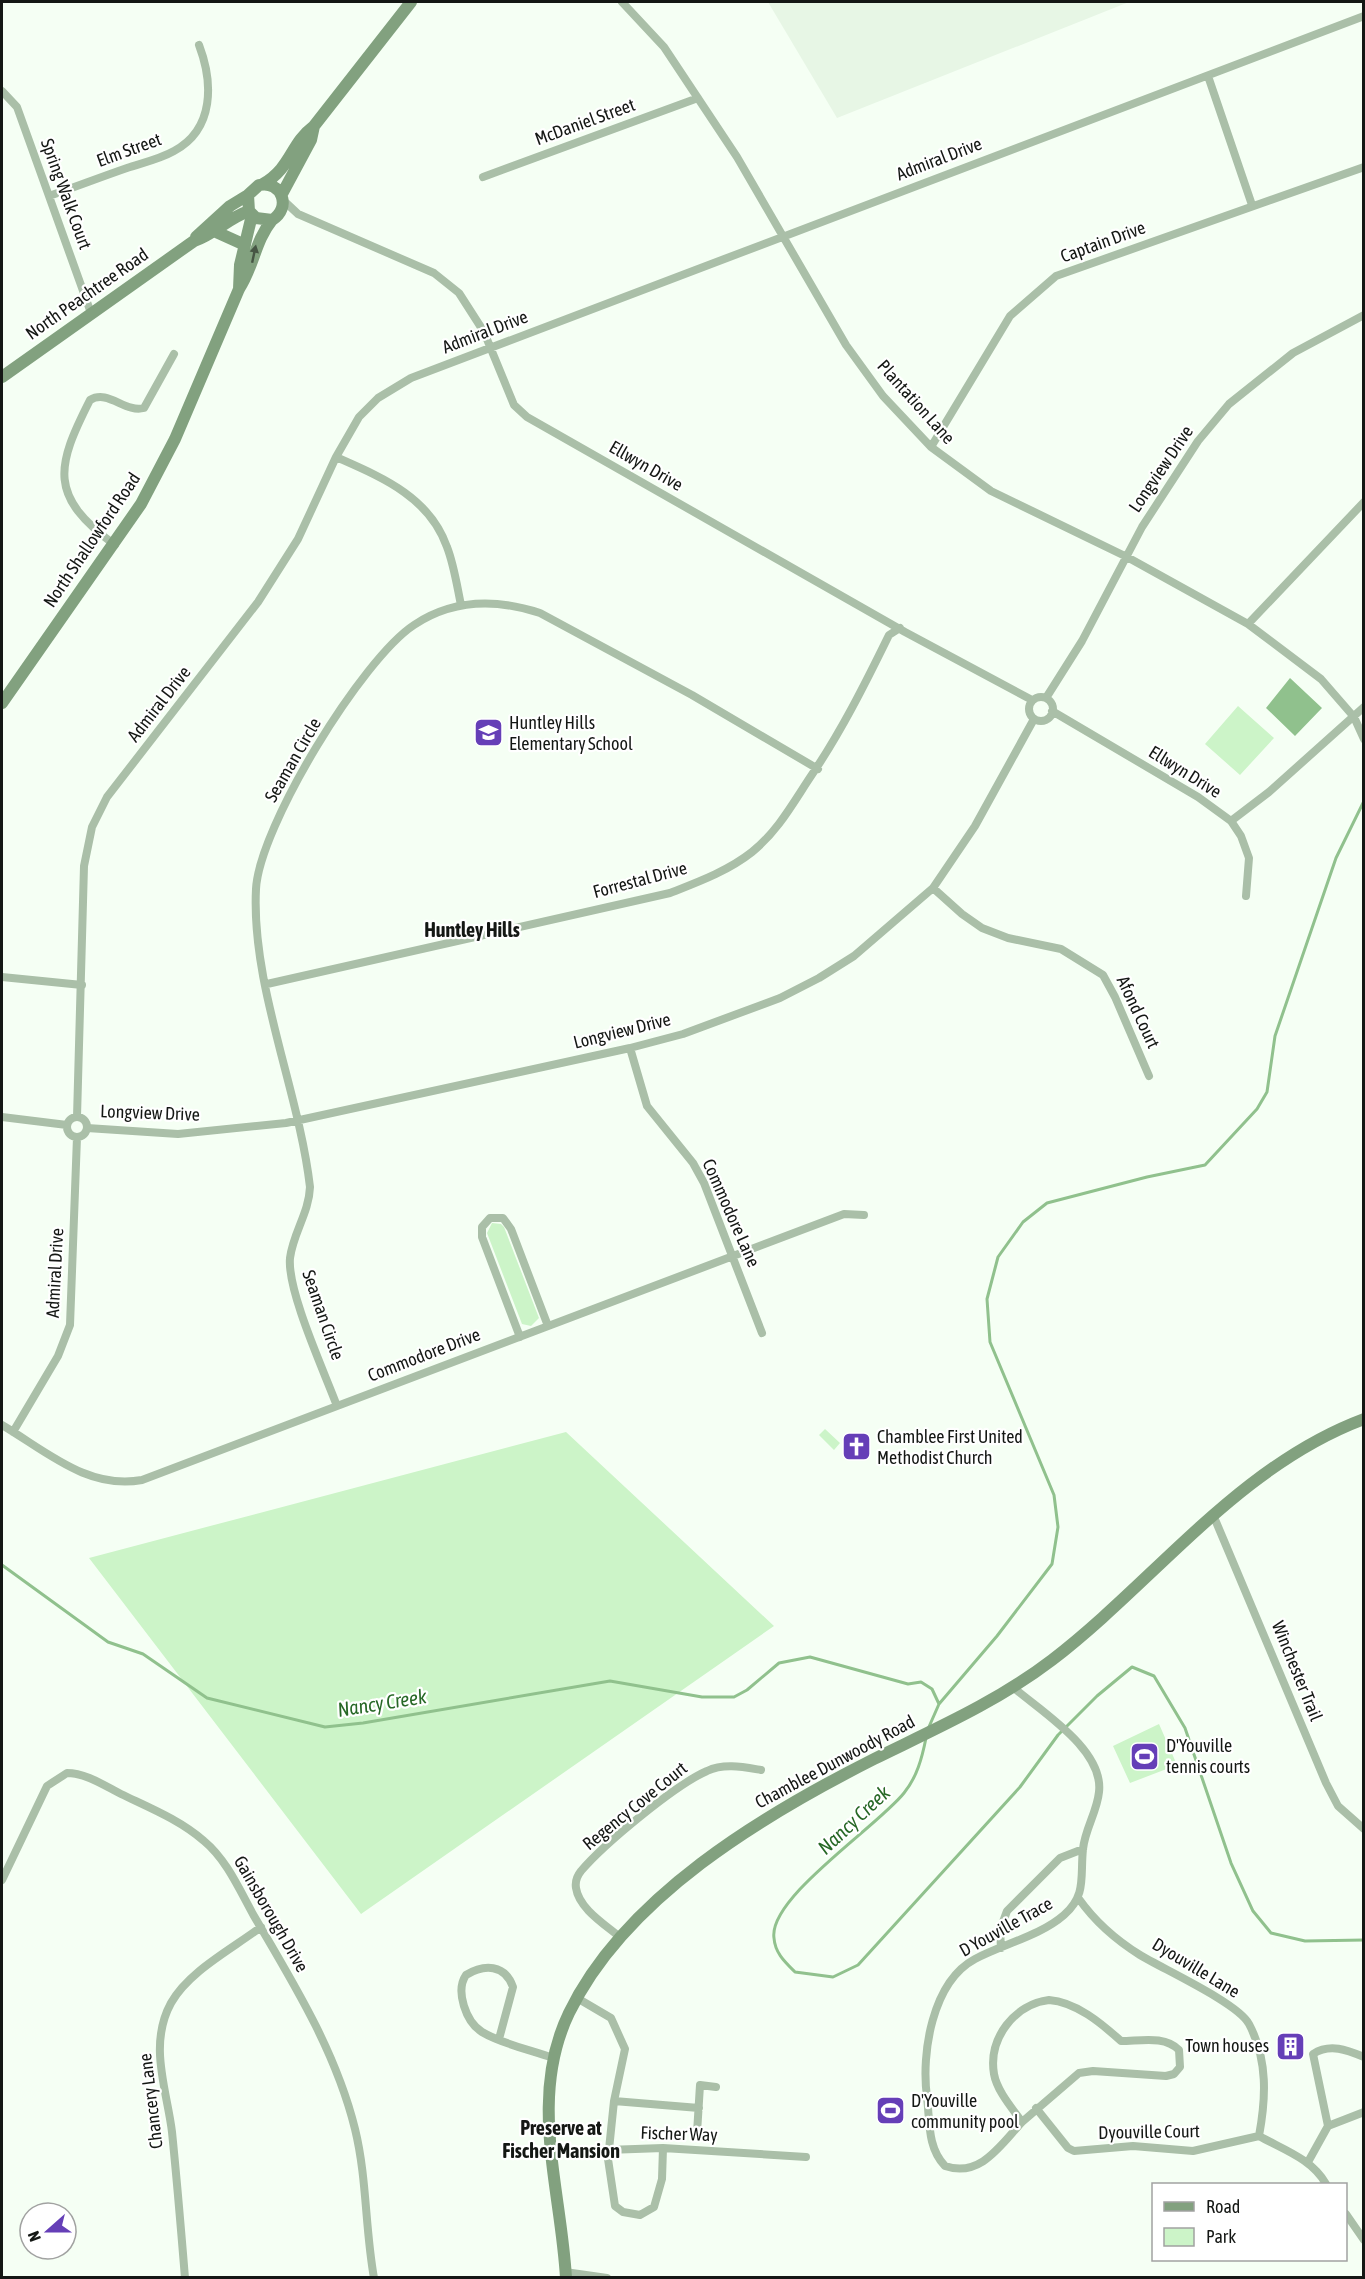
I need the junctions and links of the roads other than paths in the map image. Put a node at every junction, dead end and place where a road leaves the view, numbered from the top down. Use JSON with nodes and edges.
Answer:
{"nodes":[{"id":1,"x":622,"y":2,"type":"edge"},
{"id":2,"x":408,"y":3,"type":"edge"},
{"id":3,"x":1364,"y":16,"type":"edge"},
{"id":4,"x":199,"y":45,"type":"dead end"},
{"id":5,"x":1208,"y":76,"type":"junction"},
{"id":6,"x":2,"y":91,"type":"edge"},
{"id":7,"x":698,"y":98,"type":"junction"},
{"id":8,"x":314,"y":126,"type":"junction"},
{"id":9,"x":1364,"y":166,"type":"edge"},
{"id":10,"x":483,"y":177,"type":"dead end"},
{"id":11,"x":264,"y":184,"type":"junction"},
{"id":12,"x":248,"y":195,"type":"junction"},
{"id":13,"x":49,"y":196,"type":"junction"},
{"id":14,"x":282,"y":197,"type":"junction"},
{"id":15,"x":1252,"y":205,"type":"junction"},
{"id":16,"x":250,"y":213,"type":"junction"},
{"id":17,"x":298,"y":214,"type":"junction"},
{"id":18,"x":274,"y":218,"type":"junction"},
{"id":19,"x":214,"y":231,"type":"junction"},
{"id":20,"x":782,"y":236,"type":"junction"},
{"id":21,"x":194,"y":241,"type":"junction"},
{"id":22,"x":245,"y":246,"type":"junction"},
{"id":23,"x":239,"y":289,"type":"junction"},
{"id":24,"x":92,"y":314,"type":"junction"},
{"id":25,"x":1364,"y":315,"type":"edge"},
{"id":26,"x":490,"y":348,"type":"junction"},
{"id":27,"x":174,"y":354,"type":"dead end"},
{"id":28,"x":2,"y":377,"type":"edge"},
{"id":29,"x":931,"y":447,"type":"junction"},
{"id":30,"x":336,"y":457,"type":"junction"},
{"id":31,"x":1364,"y":502,"type":"edge"},
{"id":32,"x":115,"y":545,"type":"junction"},
{"id":33,"x":1127,"y":557,"type":"junction"},
{"id":34,"x":461,"y":605,"type":"junction"},
{"id":35,"x":1248,"y":624,"type":"junction"},
{"id":36,"x":900,"y":628,"type":"junction"},
{"id":37,"x":1046,"y":698,"type":"junction"},
{"id":38,"x":1032,"y":700,"type":"junction"},
{"id":39,"x":2,"y":703,"type":"edge"},
{"id":40,"x":1364,"y":707,"type":"edge"},
{"id":41,"x":1053,"y":711,"type":"junction"},
{"id":42,"x":1354,"y":717,"type":"junction"},
{"id":43,"x":1034,"y":719,"type":"junction"},
{"id":44,"x":1364,"y":739,"type":"edge"},
{"id":45,"x":818,"y":769,"type":"junction"},
{"id":46,"x":1231,"y":821,"type":"junction"},
{"id":47,"x":933,"y":888,"type":"junction"},
{"id":48,"x":1246,"y":896,"type":"dead end"},
{"id":49,"x":2,"y":977,"type":"edge"},
{"id":50,"x":267,"y":984,"type":"junction"},
{"id":51,"x":82,"y":985,"type":"junction"},
{"id":52,"x":630,"y":1048,"type":"junction"},
{"id":53,"x":1149,"y":1076,"type":"dead end"},
{"id":54,"x":2,"y":1117,"type":"edge"},
{"id":55,"x":77,"y":1117,"type":"junction"},
{"id":56,"x":297,"y":1121,"type":"junction"},
{"id":57,"x":67,"y":1125,"type":"junction"},
{"id":58,"x":87,"y":1128,"type":"junction"},
{"id":59,"x":77,"y":1137,"type":"junction"},
{"id":60,"x":864,"y":1215,"type":"dead end"},
{"id":61,"x":733,"y":1256,"type":"junction"},
{"id":62,"x":548,"y":1326,"type":"junction"},
{"id":63,"x":762,"y":1333,"type":"dead end"},
{"id":64,"x":520,"y":1337,"type":"junction"},
{"id":65,"x":337,"y":1406,"type":"junction"},
{"id":66,"x":1364,"y":1419,"type":"edge"},
{"id":67,"x":2,"y":1425,"type":"edge"},
{"id":68,"x":13,"y":1432,"type":"junction"},
{"id":69,"x":1214,"y":1517,"type":"junction"},
{"id":70,"x":1014,"y":1688,"type":"junction"},
{"id":71,"x":761,"y":1770,"type":"dead end"},
{"id":72,"x":1364,"y":1829,"type":"edge"},
{"id":73,"x":1083,"y":1849,"type":"junction"},
{"id":74,"x":2,"y":1880,"type":"edge"},
{"id":75,"x":1079,"y":1899,"type":"junction"},
{"id":76,"x":261,"y":1927,"type":"junction"},
{"id":77,"x":621,"y":1938,"type":"junction"},
{"id":78,"x":1001,"y":1948,"type":"junction"},
{"id":79,"x":577,"y":1998,"type":"junction"},
{"id":80,"x":499,"y":2038,"type":"junction"},
{"id":81,"x":1364,"y":2057,"type":"edge"},
{"id":82,"x":553,"y":2058,"type":"junction"},
{"id":83,"x":716,"y":2086,"type":"dead end"},
{"id":84,"x":614,"y":2101,"type":"junction"},
{"id":85,"x":699,"y":2108,"type":"junction"},
{"id":86,"x":1036,"y":2108,"type":"junction"},
{"id":87,"x":1364,"y":2112,"type":"edge"},
{"id":88,"x":1022,"y":2122,"type":"junction"},
{"id":89,"x":1328,"y":2126,"type":"junction"},
{"id":90,"x":697,"y":2133,"type":"dead end"},
{"id":91,"x":1259,"y":2136,"type":"junction"},
{"id":92,"x":663,"y":2148,"type":"junction"},
{"id":93,"x":608,"y":2150,"type":"junction"},
{"id":94,"x":551,"y":2152,"type":"junction"},
{"id":95,"x":806,"y":2157,"type":"dead end"},
{"id":96,"x":1308,"y":2162,"type":"junction"},
{"id":97,"x":1325,"y":2183,"type":"edge"},
{"id":98,"x":1347,"y":2215,"type":"edge"},
{"id":99,"x":1364,"y":2240,"type":"edge"},
{"id":100,"x":565,"y":2275,"type":"edge"},
{"id":101,"x":185,"y":2277,"type":"edge"},
{"id":102,"x":374,"y":2277,"type":"edge"},
{"id":103,"x":608,"y":2277,"type":"edge"}],
"edges":[{"from":1,"to":7,"type":"street","name":"Plantation Lane"},
{"from":2,"to":8,"type":"street","name":"North Peachtree Road"},
{"from":3,"to":5,"type":"street","name":"Admiral Drive"},
{"from":4,"to":13,"type":"street","name":"Elm Street"},
{"from":5,"to":15,"type":"street"},
{"from":5,"to":20,"type":"street","name":"Admiral Drive"},
{"from":6,"to":13,"type":"street","name":"Spring Walk Court"},
{"from":7,"to":10,"type":"street","name":"McDaniel Street"},
{"from":7,"to":20,"type":"street","name":"Plantation Lane"},
{"from":8,"to":11,"type":"street","name":"North Peachtree Road"},
{"from":8,"to":14,"type":"street","name":"North Peachtree Road"},
{"from":9,"to":15,"type":"street","name":"Captain Drive"},
{"from":11,"to":12,"type":"street","name":"North Peachtree Road"},
{"from":11,"to":14,"type":"street"},
{"from":12,"to":16,"type":"street"},
{"from":12,"to":21,"type":"street","name":"North Peachtree Road"},
{"from":13,"to":24,"type":"street","name":"Spring Walk Court"},
{"from":14,"to":17,"type":"street","name":"Ellwyn Drive"},
{"from":14,"to":18,"type":"street","name":"North Peachtree Road"},
{"from":15,"to":29,"type":"street","name":"Captain Drive"},
{"from":16,"to":18,"type":"street"},
{"from":16,"to":19,"type":"street","name":"North Peachtree Road"},
{"from":16,"to":22,"type":"street","name":"North Shallowford Road"},
{"from":17,"to":18,"type":"street"},
{"from":17,"to":26,"type":"street","name":"Ellwyn Drive"},
{"from":23,"to":18,"type":"street","name":"North Shallowford Road","one_way":true},
{"from":19,"to":21,"type":"street","name":"North Peachtree Road"},
{"from":19,"to":22,"type":"street"},
{"from":20,"to":26,"type":"street","name":"Admiral Drive"},
{"from":20,"to":29,"type":"street","name":"Plantation Lane"},
{"from":21,"to":24,"type":"street","name":"North Peachtree Road"},
{"from":22,"to":23,"type":"street","name":"North Shallowford Road"},
{"from":23,"to":32,"type":"street","name":"North Shallowford Road"},
{"from":24,"to":28,"type":"street","name":"North Peachtree Road"},
{"from":25,"to":33,"type":"street","name":"Longview Drive"},
{"from":26,"to":30,"type":"street","name":"Admiral Drive"},
{"from":26,"to":36,"type":"street","name":"Ellwyn Drive"},
{"from":27,"to":32,"type":"street"},
{"from":29,"to":33,"type":"street","name":"Plantation Lane"},
{"from":30,"to":34,"type":"street"},
{"from":30,"to":51,"type":"street","name":"Admiral Drive"},
{"from":31,"to":35,"type":"street"},
{"from":32,"to":39,"type":"street","name":"North Shallowford Road"},
{"from":33,"to":35,"type":"street","name":"Plantation Lane"},
{"from":33,"to":37,"type":"street","name":"Longview Drive"},
{"from":34,"to":45,"type":"street","name":"Seaman Circle"},
{"from":34,"to":50,"type":"street","name":"Seaman Circle"},
{"from":35,"to":42,"type":"street","name":"Plantation Lane"},
{"from":36,"to":38,"type":"street","name":"Ellwyn Drive"},
{"from":36,"to":45,"type":"street","name":"Forrestal Drive"},
{"from":37,"to":38,"type":"street"},
{"from":37,"to":41,"type":"street"},
{"from":38,"to":43,"type":"street"},
{"from":40,"to":42,"type":"street"},
{"from":41,"to":43,"type":"street"},
{"from":41,"to":46,"type":"street","name":"Ellwyn Drive"},
{"from":42,"to":44,"type":"street","name":"Plantation Lane"},
{"from":42,"to":46,"type":"street"},
{"from":43,"to":47,"type":"street","name":"Longview Drive"},
{"from":45,"to":50,"type":"street","name":"Forrestal Drive"},
{"from":46,"to":48,"type":"street","name":"Ellwyn Drive"},
{"from":47,"to":52,"type":"street","name":"Longview Drive"},
{"from":47,"to":53,"type":"street","name":"Afond Court"},
{"from":49,"to":51,"type":"street"},
{"from":50,"to":56,"type":"street","name":"Seaman Circle"},
{"from":51,"to":55,"type":"street","name":"Admiral Drive"},
{"from":52,"to":56,"type":"street","name":"Longview Drive"},
{"from":52,"to":61,"type":"street","name":"Commodore Lane"},
{"from":54,"to":57,"type":"street"},
{"from":55,"to":57,"type":"street"},
{"from":55,"to":58,"type":"street"},
{"from":56,"to":58,"type":"street","name":"Longview Drive"},
{"from":56,"to":65,"type":"street","name":"Seaman Circle"},
{"from":57,"to":59,"type":"street"},
{"from":58,"to":59,"type":"street"},
{"from":59,"to":68,"type":"street","name":"Admiral Drive"},
{"from":60,"to":61,"type":"street","name":"Commodore Drive"},
{"from":61,"to":62,"type":"street","name":"Commodore Drive"},
{"from":61,"to":63,"type":"street","name":"Commodore Lane"},
{"from":62,"to":64,"type":"street","name":"Commodore Drive"},
{"from":62,"to":64,"type":"street"},
{"from":64,"to":65,"type":"street","name":"Commodore Drive"},
{"from":65,"to":68,"type":"street","name":"Commodore Drive"},
{"from":66,"to":69,"type":"street","name":"Chamblee Dunwoody Road"},
{"from":67,"to":68,"type":"street","name":"Commodore Drive"},
{"from":69,"to":70,"type":"street","name":"Chamblee Dunwoody Road"},
{"from":69,"to":72,"type":"street","name":"Winchester Trail"},
{"from":70,"to":73,"type":"street","name":"D Youville Trace"},
{"from":70,"to":77,"type":"street","name":"Chamblee Dunwoody Road"},
{"from":71,"to":77,"type":"street","name":"Regency Cove Court"},
{"from":73,"to":75,"type":"street","name":"D Youville Trace"},
{"from":73,"to":78,"type":"street"},
{"from":74,"to":76,"type":"street","name":"Gainsborough Drive"},
{"from":75,"to":78,"type":"street","name":"D Youville Trace"},
{"from":75,"to":91,"type":"street","name":"Dyouville Lane"},
{"from":76,"to":101,"type":"street","name":"Chancery Lane"},
{"from":76,"to":102,"type":"street","name":"Gainsborough Drive"},
{"from":77,"to":79,"type":"street","name":"Chamblee Dunwoody Road"},
{"from":78,"to":88,"type":"street","name":"D Youville Trace"},
{"from":79,"to":82,"type":"street","name":"Chamblee Dunwoody Road"},
{"from":79,"to":84,"type":"street"},
{"from":80,"to":80,"type":"street"},
{"from":80,"to":82,"type":"street"},
{"from":81,"to":89,"type":"street"},
{"from":82,"to":94,"type":"street","name":"Chamblee Dunwoody Road"},
{"from":83,"to":85,"type":"street"},
{"from":84,"to":85,"type":"street"},
{"from":84,"to":93,"type":"street"},
{"from":85,"to":90,"type":"street"},
{"from":86,"to":88,"type":"street","name":"D Youville Trace"},
{"from":86,"to":88,"type":"street","name":"D Youville Trace"},
{"from":86,"to":91,"type":"street","name":"Dyouville Court"},
{"from":87,"to":89,"type":"street"},
{"from":89,"to":96,"type":"street"},
{"from":91,"to":96,"type":"street"},
{"from":92,"to":93,"type":"street","name":"Fischer Way"},
{"from":92,"to":93,"type":"street"},
{"from":92,"to":95,"type":"street","name":"Fischer Way"},
{"from":93,"to":94,"type":"street","name":"Fischer Way"},
{"from":94,"to":100,"type":"street","name":"Chamblee Dunwoody Road"},
{"from":96,"to":97,"type":"street"},
{"from":98,"to":99,"type":"street"},
{"from":100,"to":103,"type":"street"}]}
